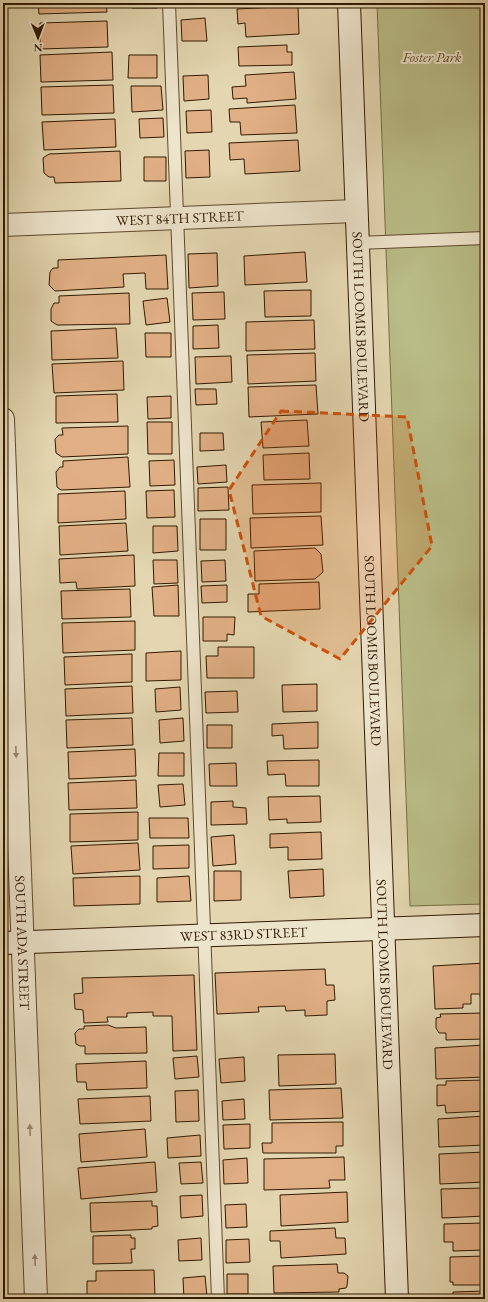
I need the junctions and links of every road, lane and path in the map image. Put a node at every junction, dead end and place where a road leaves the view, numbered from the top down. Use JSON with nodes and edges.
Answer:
{"nodes":[{"id":1,"x":169,"y":3,"type":"edge"},
{"id":2,"x":349,"y":3,"type":"edge"},
{"id":3,"x":356,"y":211,"type":"junction"},
{"id":4,"x":177,"y":218,"type":"junction"},
{"id":5,"x":3,"y":225,"type":"edge"},
{"id":6,"x":485,"y":238,"type":"edge"},
{"id":7,"x":357,"y":243,"type":"junction"},
{"id":8,"x":3,"y":419,"type":"edge"},
{"id":9,"x":485,"y":925,"type":"edge"},
{"id":10,"x":383,"y":929,"type":"junction"},
{"id":11,"x":205,"y":935,"type":"junction"},
{"id":12,"x":13,"y":942,"type":"edge"},
{"id":13,"x":36,"y":1299,"type":"edge"},
{"id":14,"x":218,"y":1299,"type":"edge"},
{"id":15,"x":397,"y":1299,"type":"edge"}],
"edges":[{"from":1,"to":4,"type":"lane"},
{"from":2,"to":3,"type":"street","name":"SOUTH LOOMIS BOULEVARD"},
{"from":3,"to":4,"type":"street","name":"WEST 84TH STREET"},
{"from":3,"to":7,"type":"street","name":"SOUTH LOOMIS BOULEVARD"},
{"from":4,"to":5,"type":"street","name":"WEST 84TH STREET"},
{"from":4,"to":11,"type":"lane"},
{"from":6,"to":7,"type":"lane"},
{"from":7,"to":10,"type":"street","name":"SOUTH LOOMIS BOULEVARD"},
{"from":8,"to":12,"type":"street","name":"SOUTH ADA STREET","one_way":true},
{"from":9,"to":10,"type":"street","name":"WEST 83RD STREET"},
{"from":10,"to":11,"type":"street","name":"WEST 83RD STREET"},
{"from":10,"to":15,"type":"street","name":"SOUTH LOOMIS BOULEVARD"},
{"from":11,"to":12,"type":"street","name":"WEST 83RD STREET"},
{"from":11,"to":14,"type":"lane"},
{"from":13,"to":12,"type":"street","name":"SOUTH ADA STREET","one_way":true}]}
